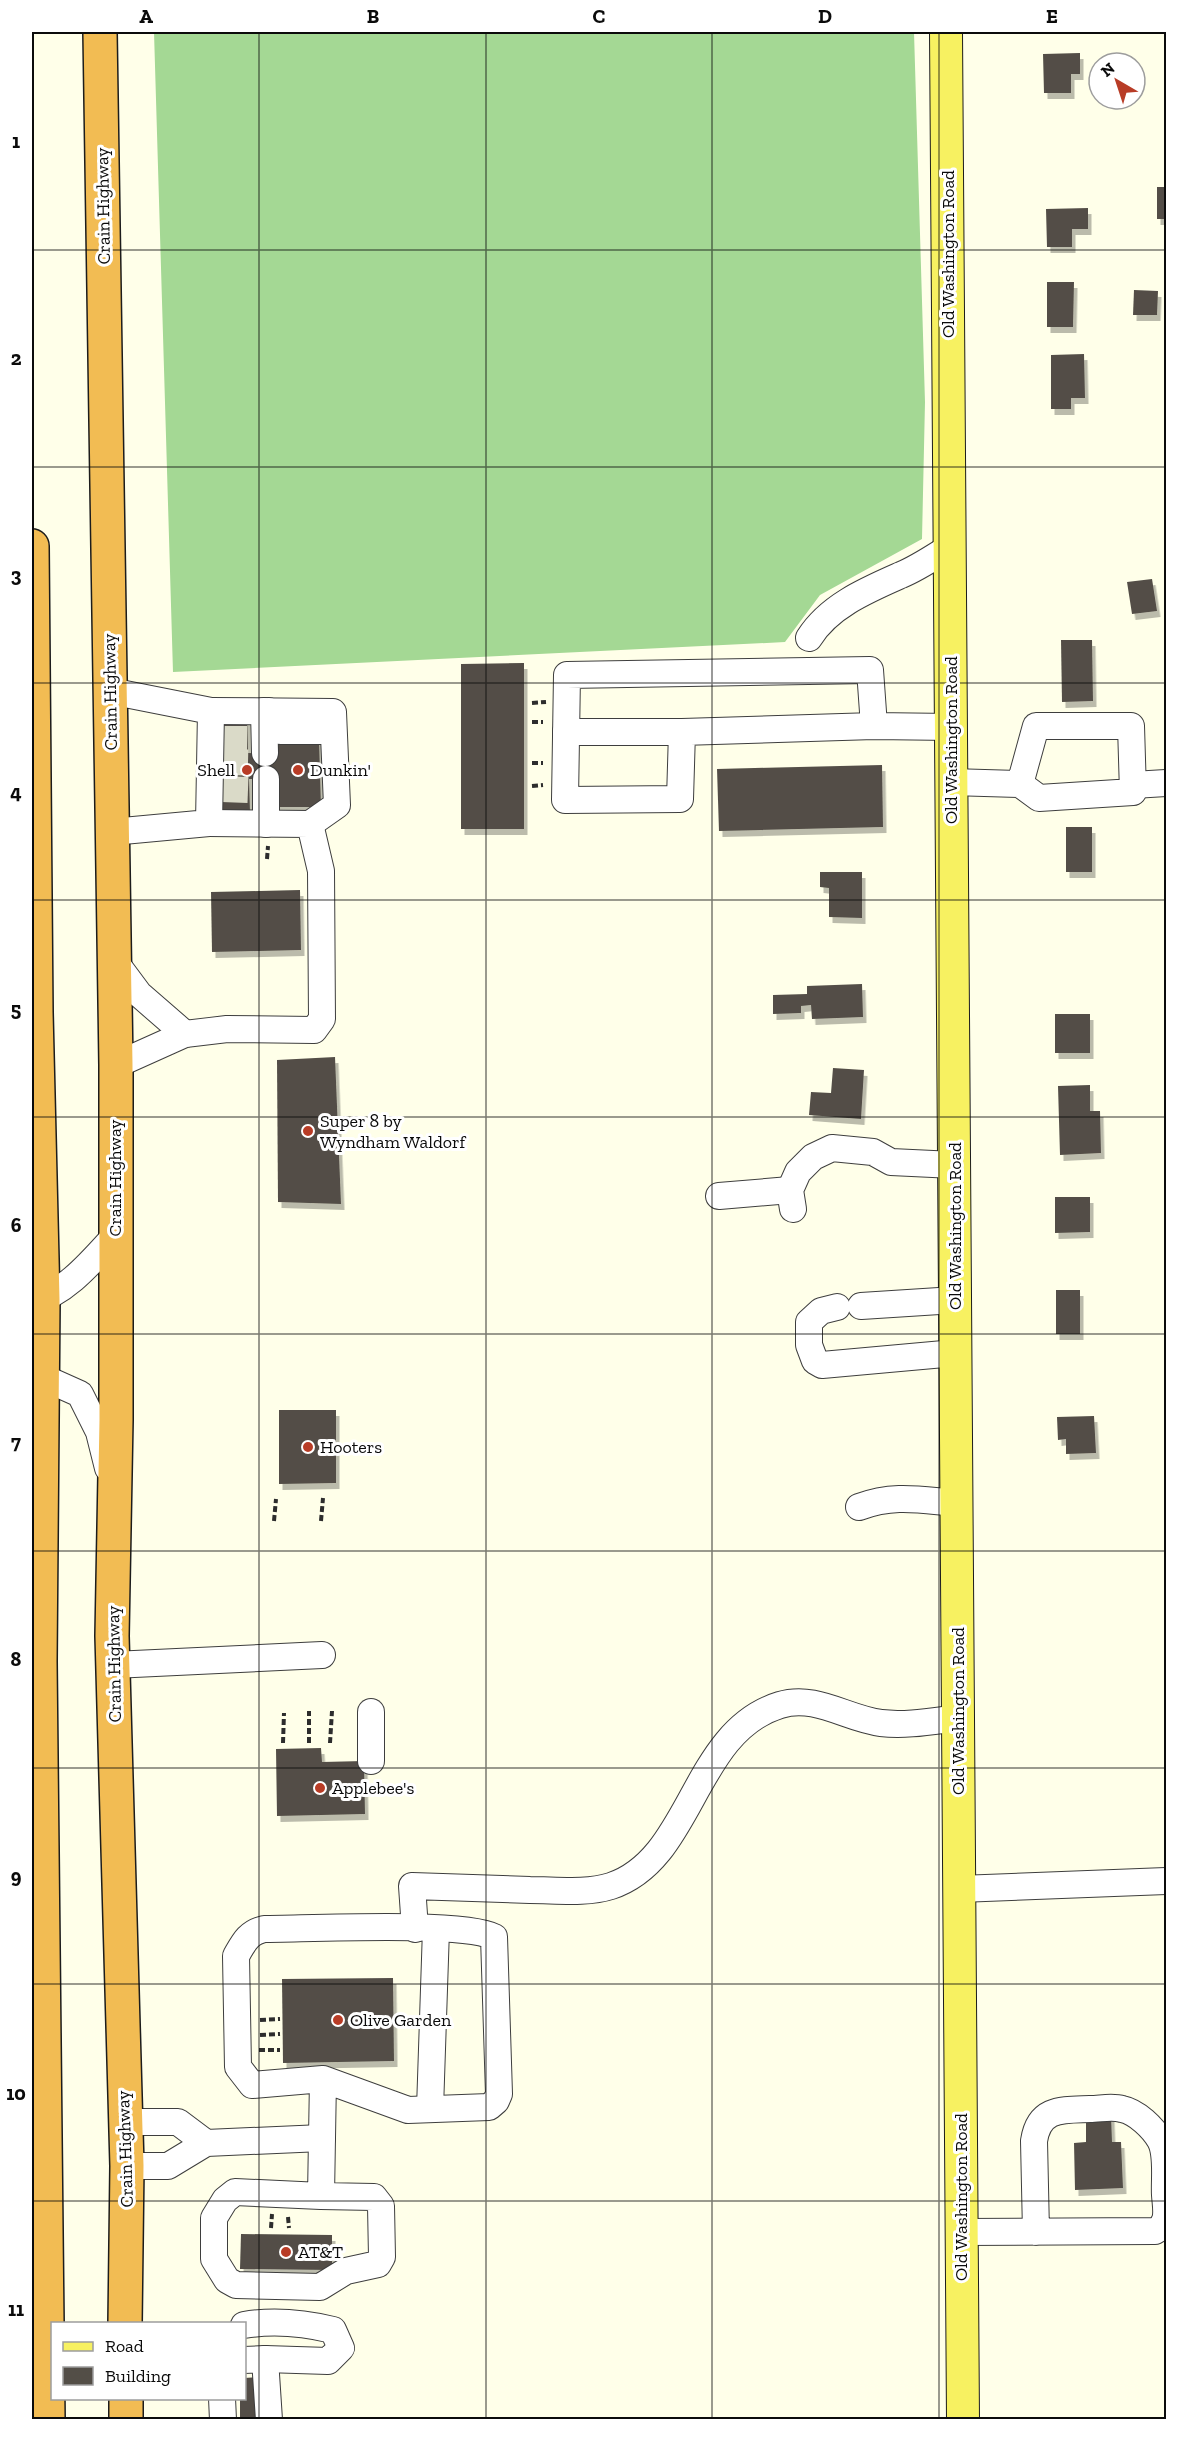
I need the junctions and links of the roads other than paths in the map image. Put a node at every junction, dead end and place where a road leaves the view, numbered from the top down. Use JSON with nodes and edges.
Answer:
{"nodes":[{"id":1,"x":100,"y":32,"type":"edge"},
{"id":2,"x":946,"y":32,"type":"edge"},
{"id":3,"x":32,"y":546,"type":"edge"},
{"id":4,"x":950,"y":547,"type":"junction"},
{"id":5,"x":809,"y":638,"type":"dead end"},
{"id":6,"x":110,"y":691,"type":"junction"},
{"id":7,"x":211,"y":711,"type":"junction"},
{"id":8,"x":267,"y":711,"type":"junction"},
{"id":9,"x":874,"y":726,"type":"junction"},
{"id":10,"x":951,"y":727,"type":"junction"},
{"id":11,"x":566,"y":732,"type":"junction"},
{"id":12,"x":682,"y":732,"type":"junction"},
{"id":13,"x":265,"y":753,"type":"dead end"},
{"id":14,"x":951,"y":782,"type":"junction"},
{"id":15,"x":1167,"y":783,"type":"edge"},
{"id":16,"x":1133,"y":785,"type":"junction"},
{"id":17,"x":260,"y":787,"type":"dead end"},
{"id":18,"x":1030,"y":791,"type":"junction"},
{"id":19,"x":209,"y":823,"type":"junction"},
{"id":20,"x":266,"y":824,"type":"junction"},
{"id":21,"x":310,"y":824,"type":"junction"},
{"id":22,"x":112,"y":832,"type":"junction"},
{"id":23,"x":113,"y":959,"type":"junction"},
{"id":24,"x":185,"y":1034,"type":"junction"},
{"id":25,"x":116,"y":1065,"type":"junction"},
{"id":26,"x":39,"y":1141,"type":"junction"},
{"id":27,"x":954,"y":1165,"type":"junction"},
{"id":28,"x":32,"y":1172,"type":"edge"},
{"id":29,"x":719,"y":1196,"type":"dead end"},
{"id":30,"x":115,"y":1236,"type":"junction"},
{"id":31,"x":955,"y":1300,"type":"junction"},
{"id":32,"x":37,"y":1301,"type":"edge"},
{"id":33,"x":956,"y":1353,"type":"junction"},
{"id":34,"x":37,"y":1377,"type":"edge"},
{"id":35,"x":37,"y":1437,"type":"edge"},
{"id":36,"x":115,"y":1497,"type":"junction"},
{"id":37,"x":957,"y":1503,"type":"junction"},
{"id":38,"x":859,"y":1507,"type":"dead end"},
{"id":39,"x":322,"y":1655,"type":"dead end"},
{"id":40,"x":113,"y":1665,"type":"junction"},
{"id":41,"x":371,"y":1712,"type":"dead end"},
{"id":42,"x":958,"y":1719,"type":"junction"},
{"id":43,"x":371,"y":1761,"type":"dead end"},
{"id":44,"x":1167,"y":1881,"type":"edge"},
{"id":45,"x":959,"y":1889,"type":"junction"},
{"id":46,"x":425,"y":1929,"type":"junction"},
{"id":47,"x":323,"y":2079,"type":"junction"},
{"id":48,"x":430,"y":2109,"type":"junction"},
{"id":49,"x":125,"y":2121,"type":"junction"},
{"id":50,"x":322,"y":2139,"type":"junction"},
{"id":51,"x":206,"y":2142,"type":"junction"},
{"id":52,"x":127,"y":2166,"type":"junction"},
{"id":53,"x":321,"y":2196,"type":"junction"},
{"id":54,"x":962,"y":2232,"type":"junction"},
{"id":55,"x":1036,"y":2232,"type":"junction"},
{"id":56,"x":125,"y":2322,"type":"edge"},
{"id":57,"x":246,"y":2325,"type":"edge"},
{"id":58,"x":255,"y":2360,"type":"edge"},
{"id":59,"x":126,"y":2400,"type":"edge"},
{"id":60,"x":222,"y":2400,"type":"edge"},
{"id":61,"x":48,"y":2420,"type":"edge"},
{"id":62,"x":126,"y":2420,"type":"edge"},
{"id":63,"x":223,"y":2420,"type":"edge"},
{"id":64,"x":269,"y":2420,"type":"edge"},
{"id":65,"x":963,"y":2420,"type":"edge"}],
"edges":[{"from":1,"to":6,"type":"highway","name":"Crain Highway"},
{"from":2,"to":4,"type":"main road","name":"Old Washington Road"},
{"from":3,"to":26,"type":"highway"},
{"from":4,"to":5,"type":"street"},
{"from":4,"to":10,"type":"main road","name":"Old Washington Road"},
{"from":6,"to":7,"type":"street"},
{"from":6,"to":22,"type":"highway","name":"Crain Highway"},
{"from":7,"to":8,"type":"street"},
{"from":7,"to":19,"type":"street"},
{"from":8,"to":13,"type":"street"},
{"from":8,"to":21,"type":"street"},
{"from":9,"to":10,"type":"street"},
{"from":9,"to":11,"type":"street"},
{"from":9,"to":12,"type":"street"},
{"from":10,"to":14,"type":"main road","name":"Old Washington Road"},
{"from":11,"to":12,"type":"street"},
{"from":11,"to":12,"type":"street"},
{"from":14,"to":18,"type":"street"},
{"from":14,"to":27,"type":"main road","name":"Old Washington Road"},
{"from":15,"to":16,"type":"street"},
{"from":16,"to":18,"type":"street"},
{"from":16,"to":18,"type":"street"},
{"from":17,"to":20,"type":"street"},
{"from":19,"to":20,"type":"street"},
{"from":19,"to":22,"type":"street"},
{"from":20,"to":21,"type":"street"},
{"from":21,"to":24,"type":"street"},
{"from":22,"to":23,"type":"highway","name":"Crain Highway"},
{"from":23,"to":24,"type":"street"},
{"from":23,"to":25,"type":"highway","name":"Crain Highway"},
{"from":24,"to":25,"type":"street"},
{"from":25,"to":30,"type":"highway","name":"Crain Highway"},
{"from":26,"to":28,"type":"street"},
{"from":26,"to":32,"type":"highway"},
{"from":27,"to":29,"type":"street"},
{"from":27,"to":31,"type":"main road","name":"Old Washington Road"},
{"from":30,"to":32,"type":"street"},
{"from":30,"to":36,"type":"highway","name":"Crain Highway"},
{"from":31,"to":33,"type":"main road","name":"Old Washington Road"},
{"from":31,"to":33,"type":"street"},
{"from":32,"to":34,"type":"highway"},
{"from":33,"to":37,"type":"main road","name":"Old Washington Road"},
{"from":34,"to":35,"type":"highway"},
{"from":34,"to":36,"type":"street"},
{"from":35,"to":61,"type":"highway"},
{"from":36,"to":40,"type":"highway","name":"Crain Highway"},
{"from":37,"to":38,"type":"street"},
{"from":37,"to":42,"type":"main road","name":"Old Washington Road"},
{"from":39,"to":40,"type":"street"},
{"from":40,"to":49,"type":"highway","name":"Crain Highway"},
{"from":41,"to":43,"type":"street"},
{"from":42,"to":45,"type":"main road","name":"Old Washington Road"},
{"from":42,"to":46,"type":"street"},
{"from":44,"to":45,"type":"street"},
{"from":45,"to":54,"type":"main road","name":"Old Washington Road"},
{"from":46,"to":47,"type":"street"},
{"from":46,"to":48,"type":"street"},
{"from":46,"to":48,"type":"street"},
{"from":47,"to":48,"type":"street"},
{"from":47,"to":50,"type":"street"},
{"from":49,"to":51,"type":"street"},
{"from":49,"to":52,"type":"highway","name":"Crain Highway"},
{"from":50,"to":51,"type":"street"},
{"from":50,"to":53,"type":"street"},
{"from":51,"to":52,"type":"street"},
{"from":52,"to":56,"type":"highway","name":"Crain Highway"},
{"from":53,"to":53,"type":"street"},
{"from":54,"to":55,"type":"street"},
{"from":54,"to":65,"type":"main road","name":"Old Washington Road"},
{"from":55,"to":55,"type":"street"},
{"from":57,"to":58,"type":"street"},
{"from":58,"to":64,"type":"street"},
{"from":59,"to":62,"type":"highway"},
{"from":60,"to":63,"type":"street"}]}
